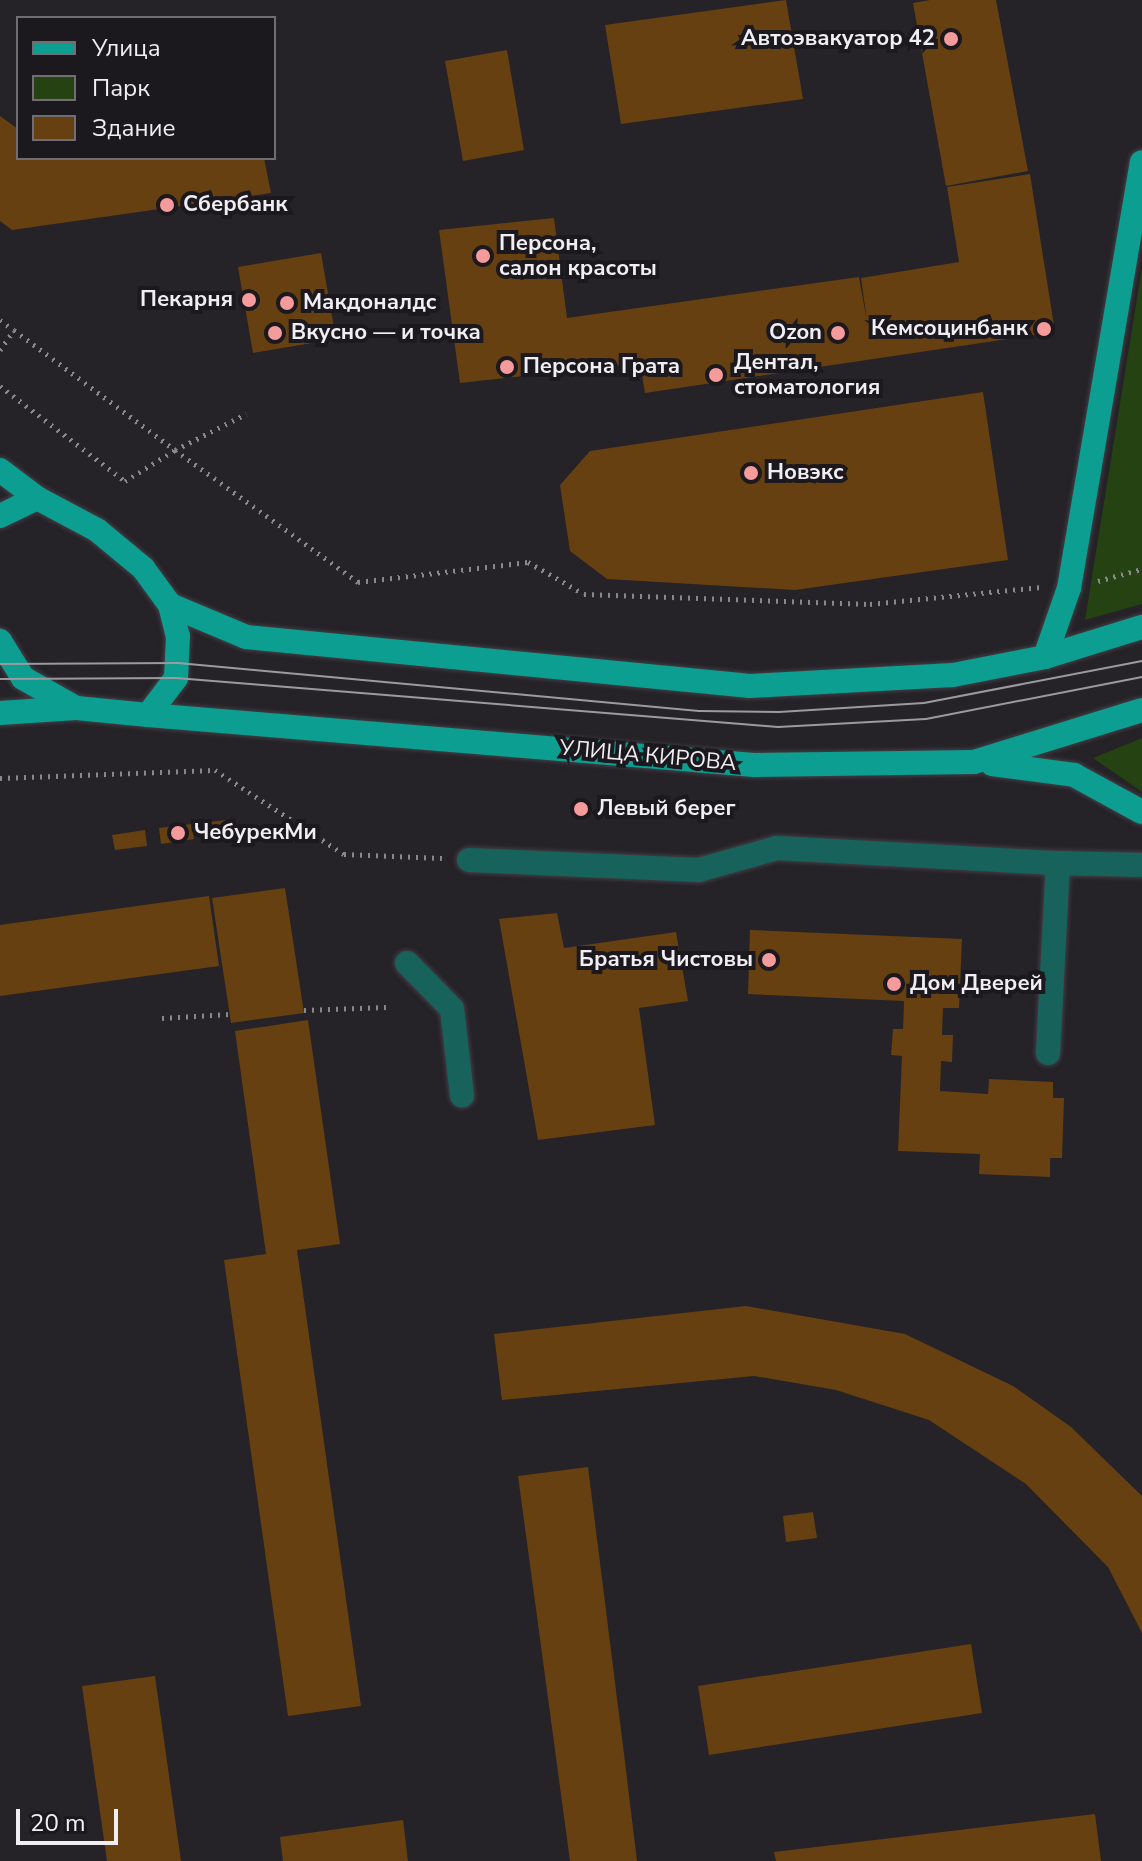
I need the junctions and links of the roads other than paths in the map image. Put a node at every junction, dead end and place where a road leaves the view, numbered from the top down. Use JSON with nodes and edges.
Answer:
{"nodes":[{"id":1,"x":1142,"y":162,"type":"edge"},
{"id":2,"x":0,"y":470,"type":"edge"},
{"id":3,"x":37,"y":498,"type":"junction"},
{"id":4,"x":0,"y":516,"type":"edge"},
{"id":5,"x":170,"y":605,"type":"junction"},
{"id":6,"x":1142,"y":627,"type":"edge"},
{"id":7,"x":0,"y":641,"type":"edge"},
{"id":8,"x":1045,"y":657,"type":"junction"},
{"id":9,"x":76,"y":708,"type":"junction"},
{"id":10,"x":1142,"y":710,"type":"edge"},
{"id":11,"x":0,"y":713,"type":"edge"},
{"id":12,"x":148,"y":715,"type":"junction"},
{"id":13,"x":974,"y":762,"type":"junction"},
{"id":14,"x":1142,"y":812,"type":"edge"},
{"id":15,"x":469,"y":860,"type":"road end"},
{"id":16,"x":1058,"y":863,"type":"junction"},
{"id":17,"x":1142,"y":865,"type":"edge"},
{"id":18,"x":407,"y":963,"type":"dead end"},
{"id":19,"x":1048,"y":1053,"type":"dead end"},
{"id":20,"x":462,"y":1095,"type":"dead end"}],
"edges":[{"from":1,"to":8,"type":"main road"},
{"from":2,"to":3,"type":"main road"},
{"from":3,"to":4,"type":"main road"},
{"from":3,"to":5,"type":"main road"},
{"from":5,"to":8,"type":"main road"},
{"from":5,"to":12,"type":"main road"},
{"from":6,"to":8,"type":"main road"},
{"from":7,"to":9,"type":"main road"},
{"from":9,"to":11,"type":"main road"},
{"from":9,"to":12,"type":"main road","name":"УЛИЦА КИРОВА"},
{"from":10,"to":13,"type":"main road","name":"УЛИЦА КИРОВА"},
{"from":12,"to":13,"type":"main road","name":"УЛИЦА КИРОВА"},
{"from":13,"to":14,"type":"main road"},
{"from":15,"to":16,"type":"lane"},
{"from":16,"to":17,"type":"lane"},
{"from":16,"to":19,"type":"lane"},
{"from":18,"to":20,"type":"lane"}]}
